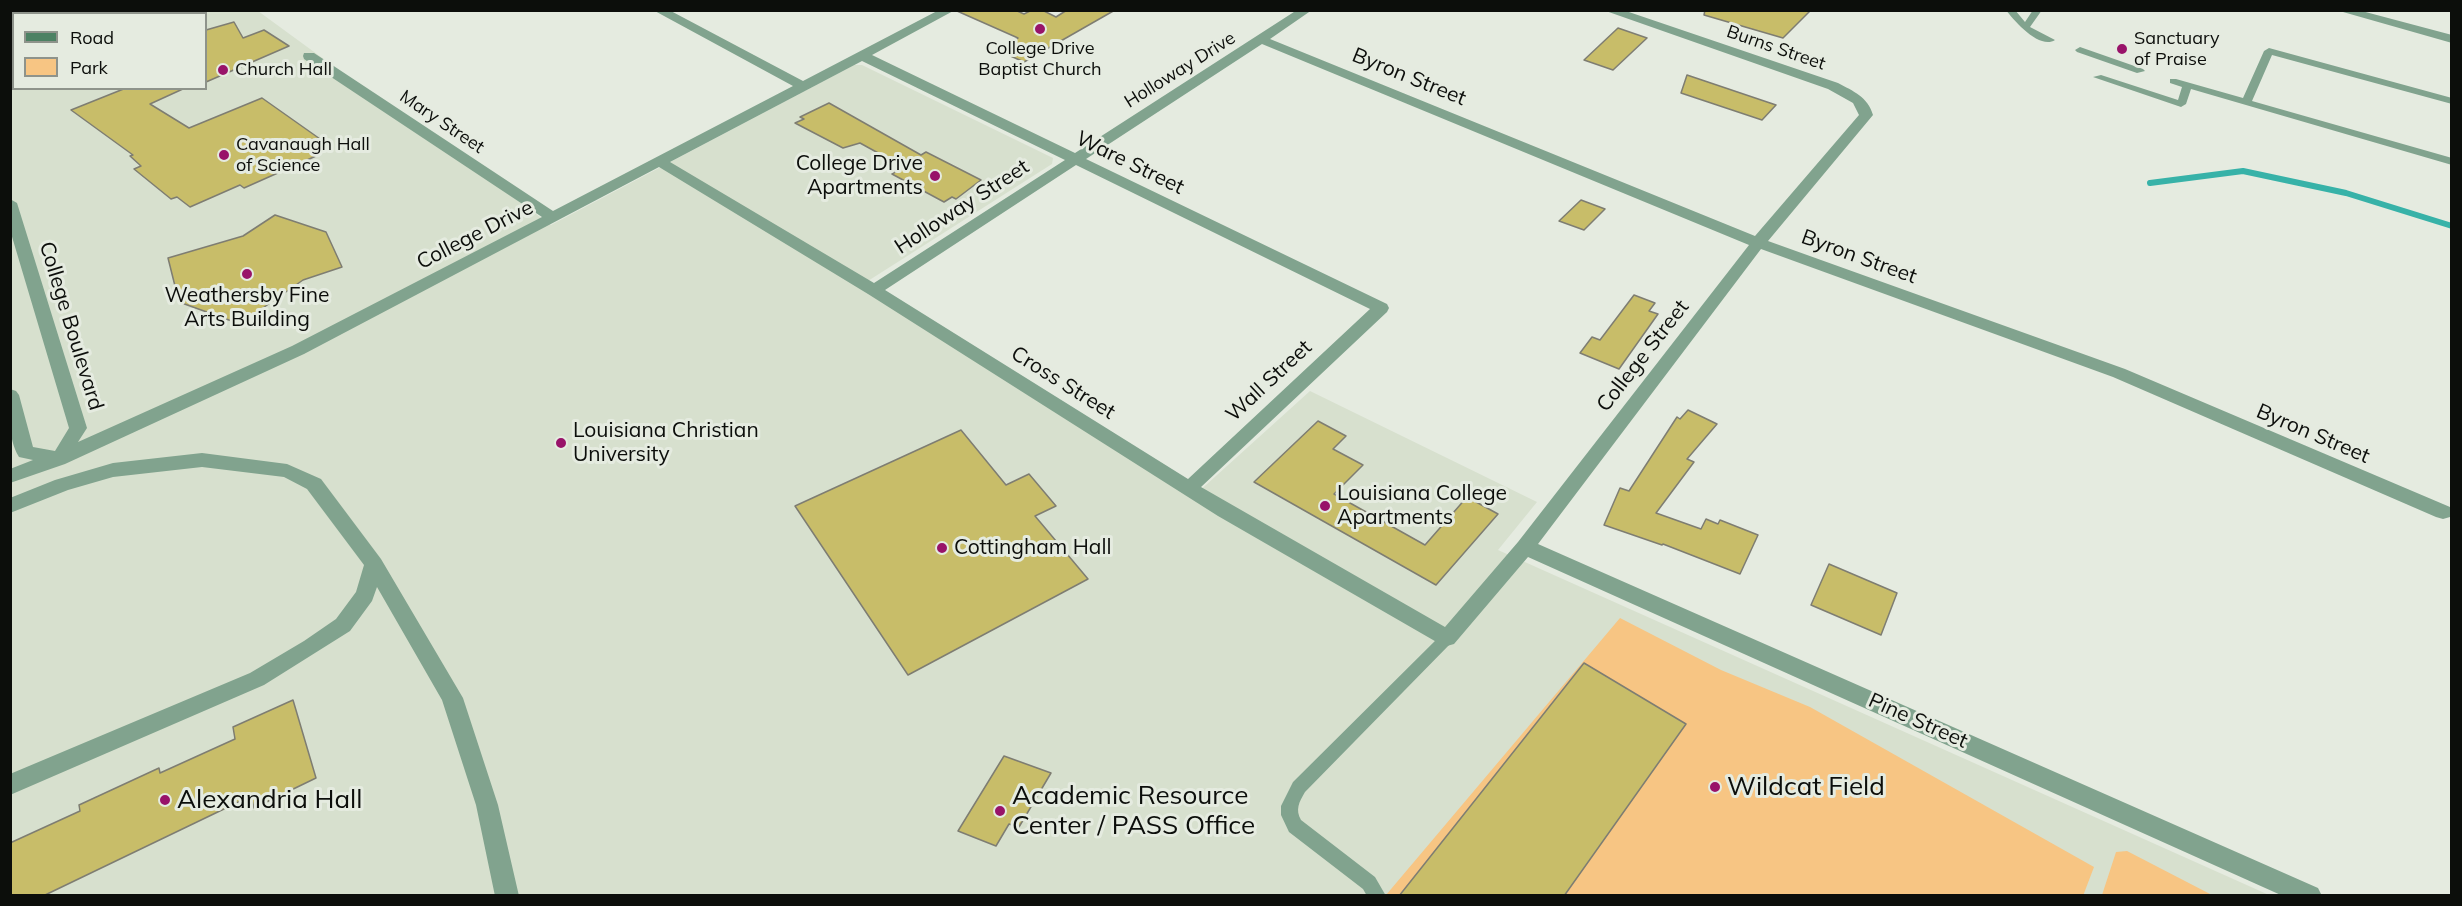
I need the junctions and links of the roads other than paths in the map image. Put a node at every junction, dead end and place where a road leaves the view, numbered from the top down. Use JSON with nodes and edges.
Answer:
{"nodes":[{"id":1,"x":659,"y":10,"type":"edge"},
{"id":2,"x":949,"y":10,"type":"edge"},
{"id":3,"x":1306,"y":10,"type":"edge"},
{"id":4,"x":1609,"y":10,"type":"edge"},
{"id":5,"x":2010,"y":10,"type":"edge"},
{"id":6,"x":2038,"y":10,"type":"edge"},
{"id":7,"x":2342,"y":10,"type":"edge"},
{"id":8,"x":2025,"y":28,"type":"junction"},
{"id":9,"x":2451,"y":39,"type":"edge"},
{"id":10,"x":1262,"y":40,"type":"junction"},
{"id":11,"x":2050,"y":40,"type":"dead end"},
{"id":12,"x":2080,"y":50,"type":"dead end"},
{"id":13,"x":861,"y":55,"type":"junction"},
{"id":14,"x":309,"y":56,"type":"dead end"},
{"id":15,"x":2140,"y":71,"type":"dead end"},
{"id":16,"x":2098,"y":77,"type":"dead end"},
{"id":17,"x":2173,"y":81,"type":"dead end"},
{"id":18,"x":2188,"y":85,"type":"junction"},
{"id":19,"x":803,"y":86,"type":"junction"},
{"id":20,"x":1860,"y":101,"type":"joint"},
{"id":21,"x":2451,"y":101,"type":"edge"},
{"id":22,"x":2246,"y":102,"type":"junction"},
{"id":23,"x":1073,"y":160,"type":"junction"},
{"id":24,"x":659,"y":161,"type":"junction"},
{"id":25,"x":2451,"y":162,"type":"edge"},
{"id":26,"x":10,"y":203,"type":"edge"},
{"id":27,"x":554,"y":218,"type":"junction"},
{"id":28,"x":1758,"y":243,"type":"junction"},
{"id":29,"x":874,"y":290,"type":"junction"},
{"id":30,"x":1381,"y":308,"type":"joint"},
{"id":31,"x":10,"y":395,"type":"edge"},
{"id":32,"x":59,"y":458,"type":"junction"},
{"id":33,"x":10,"y":477,"type":"edge"},
{"id":34,"x":62,"y":485,"type":"junction"},
{"id":35,"x":1189,"y":488,"type":"junction"},
{"id":36,"x":10,"y":506,"type":"edge"},
{"id":37,"x":2443,"y":512,"type":"dead end"},
{"id":38,"x":1525,"y":547,"type":"junction"},
{"id":39,"x":374,"y":564,"type":"junction"},
{"id":40,"x":1447,"y":638,"type":"junction"},
{"id":41,"x":10,"y":785,"type":"edge"},
{"id":42,"x":507,"y":896,"type":"edge"},
{"id":43,"x":1377,"y":896,"type":"edge"},
{"id":44,"x":2310,"y":896,"type":"edge"}],
"edges":[{"from":1,"to":19,"type":"street"},
{"from":2,"to":13,"type":"street","name":"College Drive"},
{"from":3,"to":10,"type":"street","name":"Holloway Drive"},
{"from":4,"to":20,"type":"street","name":"Burns Street"},
{"from":5,"to":8,"type":"lane"},
{"from":6,"to":8,"type":"lane"},
{"from":7,"to":9,"type":"street"},
{"from":8,"to":11,"type":"lane"},
{"from":10,"to":23,"type":"street","name":"Holloway Drive"},
{"from":10,"to":28,"type":"street","name":"Byron Street"},
{"from":12,"to":15,"type":"lane"},
{"from":13,"to":19,"type":"street","name":"College Drive"},
{"from":13,"to":23,"type":"street","name":"Ware Street"},
{"from":14,"to":27,"type":"street","name":"Mary Street"},
{"from":16,"to":18,"type":"lane"},
{"from":17,"to":18,"type":"lane"},
{"from":18,"to":22,"type":"lane"},
{"from":19,"to":24,"type":"street","name":"College Drive"},
{"from":20,"to":28,"type":"street","name":"College Street"},
{"from":21,"to":22,"type":"lane"},
{"from":22,"to":25,"type":"lane"},
{"from":23,"to":29,"type":"street","name":"Holloway Street"},
{"from":23,"to":30,"type":"street","name":"Ware Street"},
{"from":24,"to":27,"type":"street","name":"College Drive"},
{"from":24,"to":29,"type":"street","name":"Cross Street"},
{"from":26,"to":32,"type":"street","name":"College Boulevard"},
{"from":27,"to":32,"type":"street","name":"College Drive"},
{"from":28,"to":37,"type":"street","name":"Byron Street"},
{"from":28,"to":38,"type":"street","name":"College Street"},
{"from":29,"to":35,"type":"street","name":"Cross Street"},
{"from":30,"to":35,"type":"street","name":"Wall Street"},
{"from":31,"to":32,"type":"street"},
{"from":32,"to":33,"type":"street","name":"College Drive"},
{"from":32,"to":34,"type":"street"},
{"from":34,"to":36,"type":"street"},
{"from":34,"to":39,"type":"street"},
{"from":35,"to":40,"type":"street","name":"Cross Street"},
{"from":38,"to":40,"type":"street","name":"College Street"},
{"from":38,"to":44,"type":"street","name":"Pine Street"},
{"from":39,"to":41,"type":"street"},
{"from":39,"to":42,"type":"street"},
{"from":40,"to":43,"type":"lane"}]}
